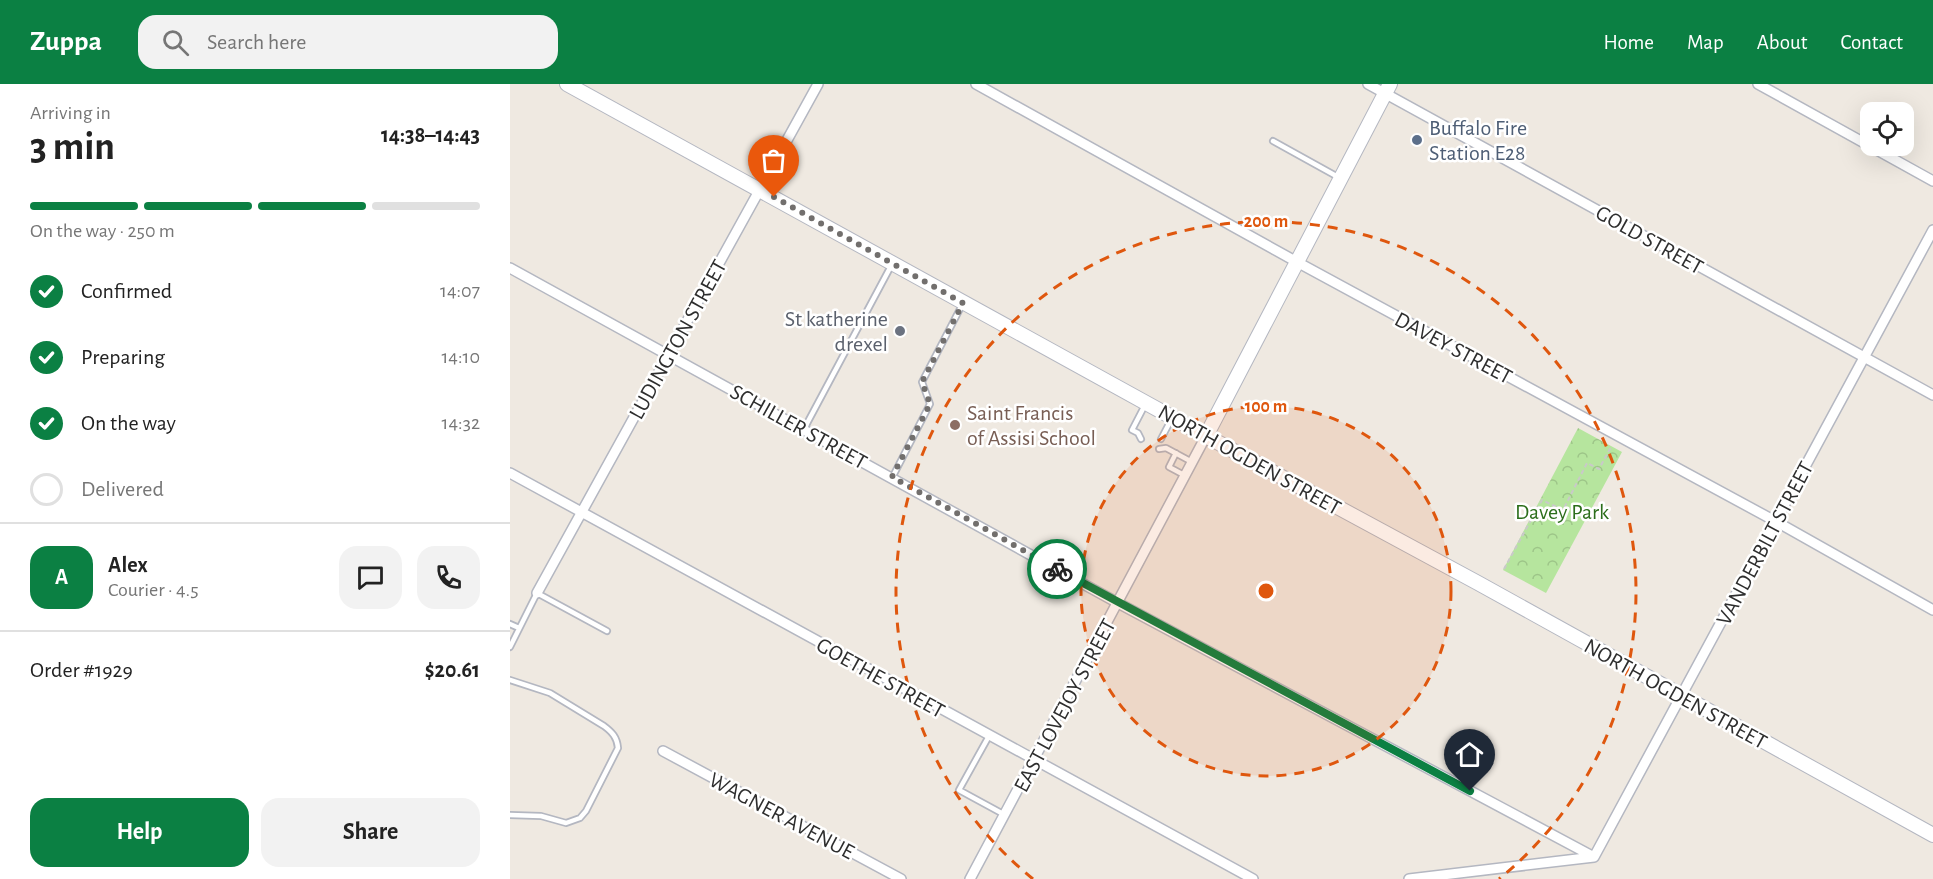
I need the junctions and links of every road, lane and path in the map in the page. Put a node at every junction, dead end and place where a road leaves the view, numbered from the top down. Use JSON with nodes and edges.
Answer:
{"nodes":[{"id":1,"x":567,"y":84,"type":"edge"},
{"id":2,"x":818,"y":84,"type":"edge"},
{"id":3,"x":976,"y":84,"type":"edge"},
{"id":4,"x":1368,"y":84,"type":"edge"},
{"id":5,"x":1758,"y":84,"type":"edge"},
{"id":6,"x":1388,"y":89,"type":"edge"},
{"id":7,"x":1273,"y":141,"type":"dead end"},
{"id":8,"x":1340,"y":178,"type":"junction"},
{"id":9,"x":1933,"y":181,"type":"edge"},
{"id":10,"x":759,"y":189,"type":"junction"},
{"id":11,"x":1933,"y":230,"type":"edge"},
{"id":12,"x":1297,"y":262,"type":"junction"},
{"id":13,"x":892,"y":264,"type":"junction"},
{"id":14,"x":510,"y":268,"type":"edge"},
{"id":15,"x":963,"y":303,"type":"junction"},
{"id":16,"x":669,"y":355,"type":"junction"},
{"id":17,"x":1864,"y":357,"type":"junction"},
{"id":18,"x":1933,"y":395,"type":"edge"},
{"id":19,"x":1147,"y":402,"type":"junction"},
{"id":20,"x":1173,"y":417,"type":"junction"},
{"id":21,"x":804,"y":429,"type":"junction"},
{"id":22,"x":1138,"y":433,"type":"junction"},
{"id":23,"x":1145,"y":433,"type":"dead end"},
{"id":24,"x":1206,"y":436,"type":"junction"},
{"id":25,"x":1141,"y":439,"type":"dead end"},
{"id":26,"x":1163,"y":443,"type":"junction"},
{"id":27,"x":1611,"y":447,"type":"dead end"},
{"id":28,"x":1160,"y":449,"type":"dead end"},
{"id":29,"x":1176,"y":453,"type":"junction"},
{"id":30,"x":1192,"y":462,"type":"junction"},
{"id":31,"x":510,"y":473,"type":"edge"},
{"id":32,"x":1185,"y":475,"type":"junction"},
{"id":33,"x":892,"y":477,"type":"junction"},
{"id":34,"x":582,"y":512,"type":"junction"},
{"id":35,"x":1775,"y":521,"type":"junction"},
{"id":36,"x":1504,"y":569,"type":"dead end"},
{"id":37,"x":537,"y":593,"type":"junction"},
{"id":38,"x":1118,"y":603,"type":"junction"},
{"id":39,"x":1933,"y":610,"type":"edge"},
{"id":40,"x":510,"y":624,"type":"edge"},
{"id":41,"x":519,"y":628,"type":"junction"},
{"id":42,"x":607,"y":631,"type":"dead end"},
{"id":43,"x":510,"y":647,"type":"edge"},
{"id":44,"x":510,"y":680,"type":"edge"},
{"id":45,"x":1681,"y":696,"type":"junction"},
{"id":46,"x":989,"y":736,"type":"junction"},
{"id":47,"x":663,"y":751,"type":"dead end"},
{"id":48,"x":1034,"y":761,"type":"junction"},
{"id":49,"x":510,"y":814,"type":"edge"},
{"id":50,"x":1005,"y":815,"type":"junction"},
{"id":51,"x":1933,"y":835,"type":"edge"},
{"id":52,"x":1594,"y":857,"type":"junction"},
{"id":53,"x":900,"y":879,"type":"edge"},
{"id":54,"x":970,"y":879,"type":"edge"},
{"id":55,"x":1253,"y":879,"type":"edge"},
{"id":56,"x":1409,"y":879,"type":"edge"}],
"edges":[{"from":1,"to":10,"type":"street","name":"NORTH OGDEN STREET"},
{"from":2,"to":10,"type":"street","name":"LUDINGTON STREET"},
{"from":3,"to":12,"type":"street","name":"DAVEY STREET"},
{"from":4,"to":6,"type":"street","name":"GOLD STREET"},
{"from":5,"to":9,"type":"street"},
{"from":6,"to":8,"type":"street","name":"EAST LOVEJOY STREET"},
{"from":6,"to":17,"type":"street","name":"GOLD STREET"},
{"from":7,"to":8,"type":"lane"},
{"from":8,"to":12,"type":"street","name":"EAST LOVEJOY STREET"},
{"from":10,"to":13,"type":"street","name":"NORTH OGDEN STREET"},
{"from":10,"to":16,"type":"street","name":"LUDINGTON STREET"},
{"from":11,"to":17,"type":"street","name":"VANDERBILT STREET"},
{"from":12,"to":24,"type":"street","name":"EAST LOVEJOY STREET"},
{"from":12,"to":35,"type":"street","name":"DAVEY STREET"},
{"from":13,"to":15,"type":"street","name":"NORTH OGDEN STREET"},
{"from":13,"to":21,"type":"lane"},
{"from":14,"to":16,"type":"street","name":"SCHILLER STREET"},
{"from":15,"to":19,"type":"street","name":"NORTH OGDEN STREET"},
{"from":15,"to":33,"type":"lane"},
{"from":16,"to":21,"type":"street","name":"SCHILLER STREET"},
{"from":16,"to":34,"type":"street","name":"LUDINGTON STREET"},
{"from":17,"to":18,"type":"street","name":"GOLD STREET"},
{"from":17,"to":35,"type":"street","name":"VANDERBILT STREET"},
{"from":19,"to":20,"type":"street","name":"NORTH OGDEN STREET"},
{"from":19,"to":22,"type":"lane"},
{"from":20,"to":24,"type":"street","name":"NORTH OGDEN STREET"},
{"from":20,"to":26,"type":"lane"},
{"from":21,"to":33,"type":"street","name":"SCHILLER STREET"},
{"from":22,"to":23,"type":"lane"},
{"from":22,"to":25,"type":"lane"},
{"from":24,"to":30,"type":"street","name":"EAST LOVEJOY STREET"},
{"from":24,"to":45,"type":"street","name":"NORTH OGDEN STREET"},
{"from":26,"to":28,"type":"lane"},
{"from":26,"to":29,"type":"lane"},
{"from":27,"to":36,"type":"path"},
{"from":29,"to":30,"type":"lane"},
{"from":29,"to":32,"type":"lane"},
{"from":30,"to":32,"type":"street","name":"EAST LOVEJOY STREET"},
{"from":31,"to":34,"type":"street","name":"GOETHE STREET"},
{"from":32,"to":38,"type":"street","name":"EAST LOVEJOY STREET"},
{"from":33,"to":38,"type":"street","name":"SCHILLER STREET"},
{"from":34,"to":37,"type":"street","name":"LUDINGTON STREET"},
{"from":34,"to":46,"type":"street","name":"GOETHE STREET"},
{"from":35,"to":39,"type":"street","name":"DAVEY STREET"},
{"from":35,"to":45,"type":"street","name":"VANDERBILT STREET"},
{"from":37,"to":41,"type":"lane"},
{"from":37,"to":42,"type":"lane"},
{"from":38,"to":48,"type":"street","name":"EAST LOVEJOY STREET"},
{"from":38,"to":52,"type":"street","name":"SCHILLER STREET"},
{"from":40,"to":41,"type":"lane"},
{"from":41,"to":43,"type":"lane"},
{"from":44,"to":49,"type":"lane"},
{"from":45,"to":51,"type":"street","name":"NORTH OGDEN STREET"},
{"from":45,"to":52,"type":"street","name":"VANDERBILT STREET"},
{"from":46,"to":48,"type":"street","name":"GOETHE STREET"},
{"from":46,"to":50,"type":"lane"},
{"from":47,"to":53,"type":"street","name":"WAGNER AVENUE"},
{"from":48,"to":50,"type":"street","name":"EAST LOVEJOY STREET"},
{"from":48,"to":55,"type":"street","name":"GOETHE STREET"},
{"from":50,"to":54,"type":"street","name":"EAST LOVEJOY STREET"},
{"from":52,"to":56,"type":"street"}]}
